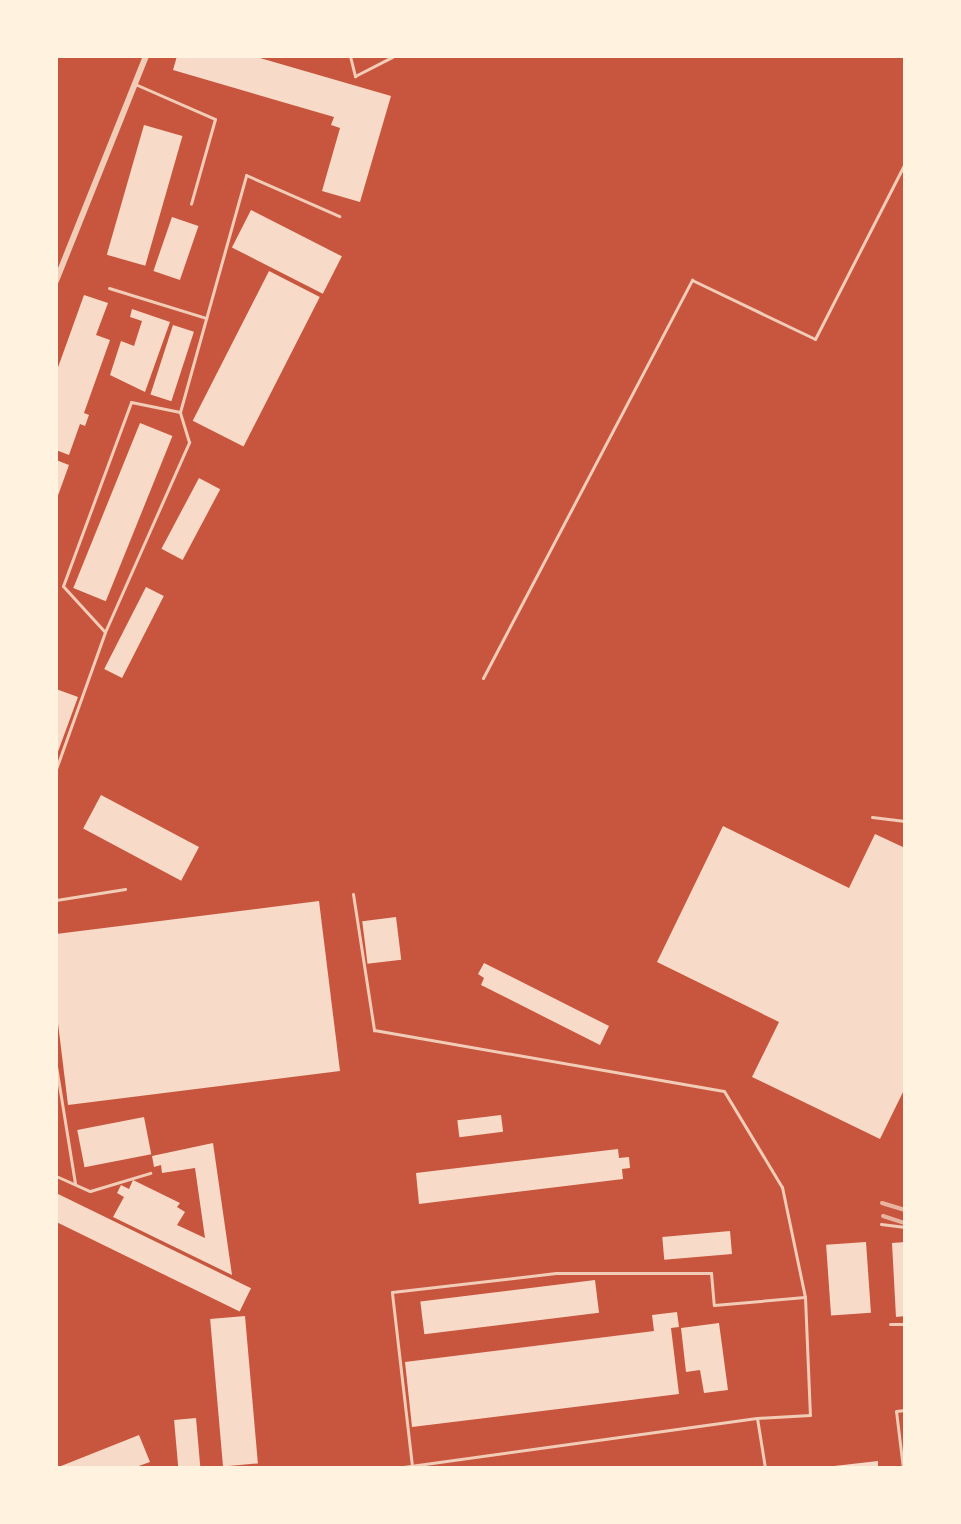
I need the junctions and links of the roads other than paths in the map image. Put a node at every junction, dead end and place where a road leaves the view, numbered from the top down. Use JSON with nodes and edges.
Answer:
{"nodes":[{"id":1,"x":146,"y":56,"type":"edge"},
{"id":2,"x":350,"y":56,"type":"edge"},
{"id":3,"x":392,"y":57,"type":"edge"},
{"id":4,"x":135,"y":84,"type":"junction"},
{"id":5,"x":905,"y":163,"type":"edge"},
{"id":6,"x":191,"y":204,"type":"dead end"},
{"id":7,"x":339,"y":216,"type":"dead end"},
{"id":8,"x":56,"y":281,"type":"edge"},
{"id":9,"x":109,"y":288,"type":"dead end"},
{"id":10,"x":206,"y":318,"type":"junction"},
{"id":11,"x":180,"y":412,"type":"junction"},
{"id":12,"x":105,"y":632,"type":"junction"},
{"id":13,"x":483,"y":678,"type":"dead end"},
{"id":14,"x":56,"y":769,"type":"edge"},
{"id":15,"x":872,"y":817,"type":"dead end"},
{"id":16,"x":905,"y":821,"type":"edge"},
{"id":17,"x":125,"y":889,"type":"dead end"},
{"id":18,"x":353,"y":894,"type":"dead end"},
{"id":19,"x":56,"y":900,"type":"edge"},
{"id":20,"x":56,"y":1066,"type":"edge"},
{"id":21,"x":150,"y":1173,"type":"dead end"},
{"id":22,"x":56,"y":1176,"type":"edge"},
{"id":23,"x":75,"y":1183,"type":"junction"},
{"id":24,"x":881,"y":1224,"type":"dead end"},
{"id":25,"x":905,"y":1227,"type":"edge"},
{"id":26,"x":805,"y":1297,"type":"junction"},
{"id":27,"x":890,"y":1324,"type":"dead end"},
{"id":28,"x":905,"y":1324,"type":"edge"},
{"id":29,"x":905,"y":1410,"type":"edge"},
{"id":30,"x":757,"y":1418,"type":"junction"},
{"id":31,"x":412,"y":1466,"type":"junction"},
{"id":32,"x":396,"y":1468,"type":"edge"},
{"id":33,"x":765,"y":1468,"type":"edge"},
{"id":34,"x":903,"y":1468,"type":"edge"}],
"edges":[{"from":1,"to":4,"type":"street"},
{"from":2,"to":3,"type":"lane"},
{"from":4,"to":6,"type":"lane"},
{"from":4,"to":8,"type":"street"},
{"from":5,"to":13,"type":"lane"},
{"from":7,"to":10,"type":"lane"},
{"from":9,"to":10,"type":"lane"},
{"from":10,"to":11,"type":"lane"},
{"from":11,"to":12,"type":"lane"},
{"from":11,"to":12,"type":"lane"},
{"from":12,"to":14,"type":"lane"},
{"from":15,"to":16,"type":"lane"},
{"from":17,"to":19,"type":"lane"},
{"from":18,"to":26,"type":"lane"},
{"from":20,"to":23,"type":"lane"},
{"from":21,"to":23,"type":"lane"},
{"from":22,"to":23,"type":"lane"},
{"from":24,"to":25,"type":"lane"},
{"from":26,"to":30,"type":"lane"},
{"from":26,"to":31,"type":"lane"},
{"from":27,"to":28,"type":"lane"},
{"from":29,"to":34,"type":"lane"},
{"from":30,"to":31,"type":"lane"},
{"from":30,"to":33,"type":"lane"},
{"from":31,"to":32,"type":"lane"}]}
